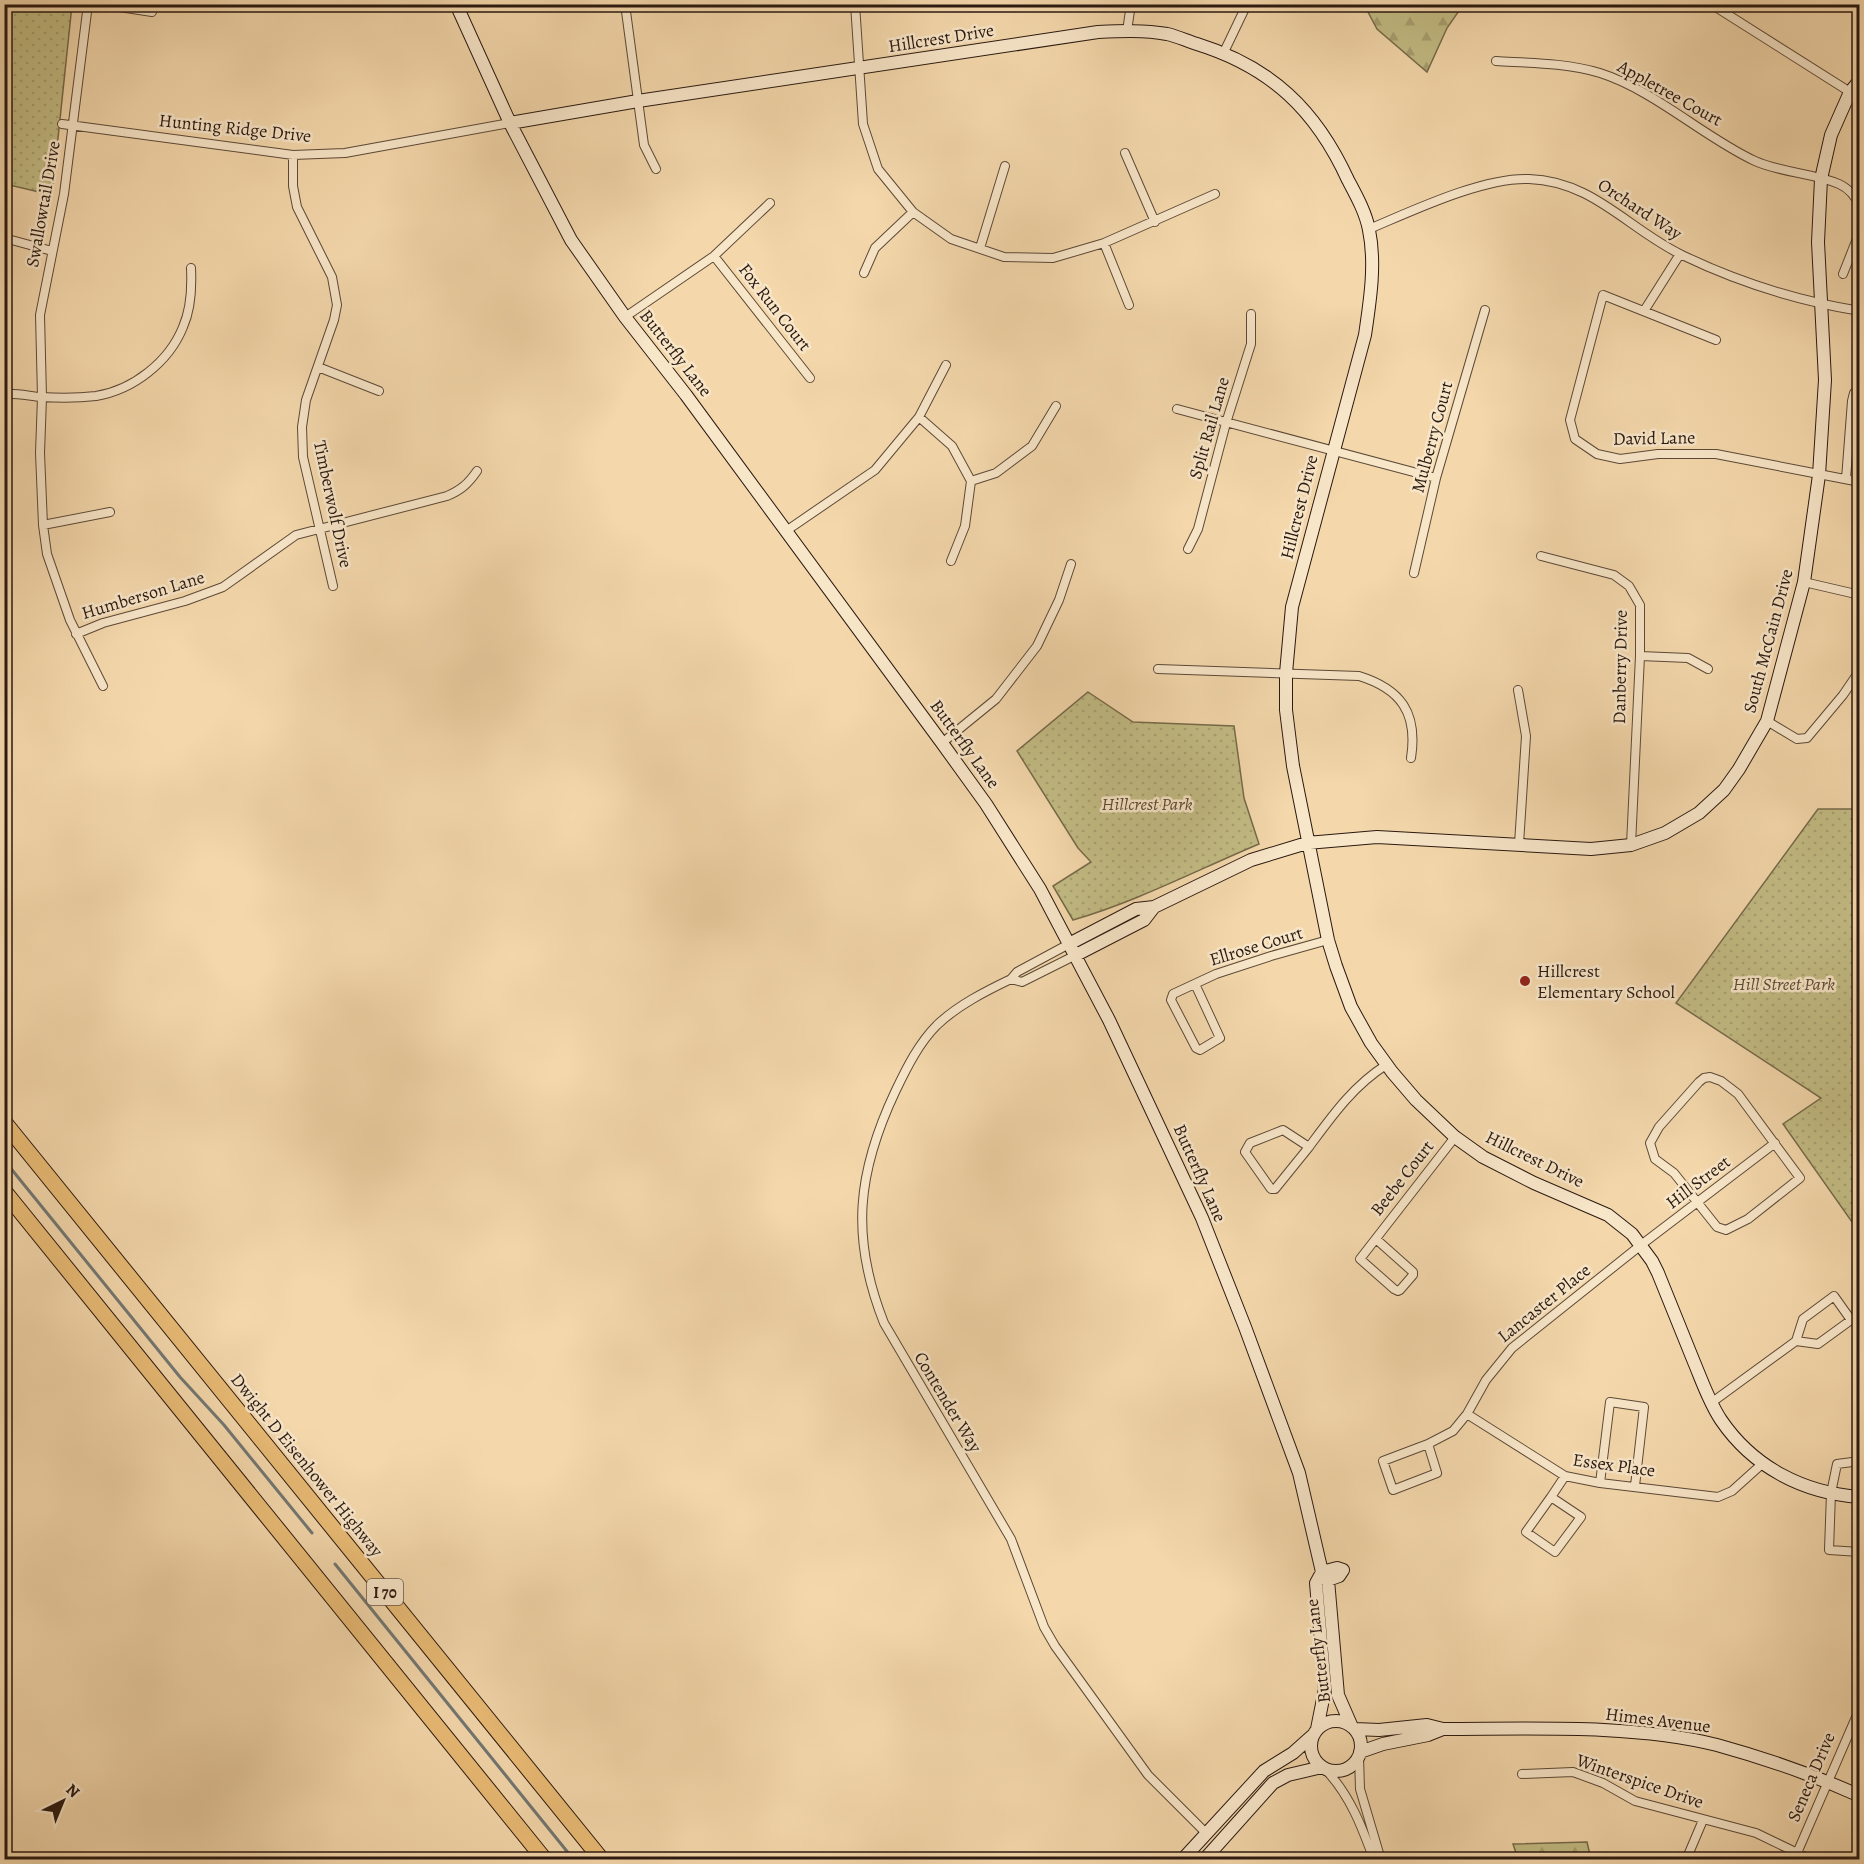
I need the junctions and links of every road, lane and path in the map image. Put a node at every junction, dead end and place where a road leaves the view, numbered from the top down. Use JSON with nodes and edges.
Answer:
{"nodes":[{"id":1,"x":88,"y":4,"type":"edge"},
{"id":2,"x":100,"y":4,"type":"edge"},
{"id":3,"x":456,"y":4,"type":"edge"},
{"id":4,"x":625,"y":4,"type":"edge"},
{"id":5,"x":855,"y":4,"type":"edge"},
{"id":6,"x":1131,"y":4,"type":"edge"},
{"id":7,"x":1247,"y":4,"type":"edge"},
{"id":8,"x":1711,"y":4,"type":"edge"},
{"id":9,"x":152,"y":12,"type":"dead end"},
{"id":10,"x":1127,"y":31,"type":"junction"},
{"id":11,"x":1224,"y":52,"type":"junction"},
{"id":12,"x":1496,"y":61,"type":"dead end"},
{"id":13,"x":859,"y":69,"type":"junction"},
{"id":14,"x":1860,"y":80,"type":"edge"},
{"id":15,"x":1850,"y":92,"type":"junction"},
{"id":16,"x":638,"y":101,"type":"junction"},
{"id":17,"x":510,"y":123,"type":"junction"},
{"id":18,"x":62,"y":124,"type":"dead end"},
{"id":19,"x":73,"y":125,"type":"junction"},
{"id":20,"x":1125,"y":153,"type":"dead end"},
{"id":21,"x":293,"y":155,"type":"junction"},
{"id":22,"x":1005,"y":166,"type":"dead end"},
{"id":23,"x":656,"y":169,"type":"dead end"},
{"id":24,"x":1821,"y":179,"type":"junction"},
{"id":25,"x":1215,"y":194,"type":"dead end"},
{"id":26,"x":770,"y":203,"type":"dead end"},
{"id":27,"x":1860,"y":207,"type":"edge"},
{"id":28,"x":913,"y":212,"type":"junction"},
{"id":29,"x":1155,"y":222,"type":"junction"},
{"id":30,"x":1369,"y":229,"type":"junction"},
{"id":31,"x":1860,"y":231,"type":"edge"},
{"id":32,"x":4,"y":238,"type":"edge"},
{"id":33,"x":1104,"y":243,"type":"junction"},
{"id":34,"x":980,"y":249,"type":"junction"},
{"id":35,"x":52,"y":251,"type":"junction"},
{"id":36,"x":1680,"y":254,"type":"junction"},
{"id":37,"x":714,"y":256,"type":"junction"},
{"id":38,"x":191,"y":268,"type":"dead end"},
{"id":39,"x":864,"y":273,"type":"dead end"},
{"id":40,"x":1844,"y":274,"type":"dead end"},
{"id":41,"x":1129,"y":305,"type":"dead end"},
{"id":42,"x":1822,"y":305,"type":"junction"},
{"id":43,"x":1485,"y":310,"type":"dead end"},
{"id":44,"x":1644,"y":311,"type":"junction"},
{"id":45,"x":1860,"y":311,"type":"edge"},
{"id":46,"x":1251,"y":314,"type":"dead end"},
{"id":47,"x":625,"y":317,"type":"junction"},
{"id":48,"x":1716,"y":340,"type":"dead end"},
{"id":49,"x":946,"y":365,"type":"dead end"},
{"id":50,"x":318,"y":367,"type":"junction"},
{"id":51,"x":810,"y":378,"type":"dead end"},
{"id":52,"x":379,"y":390,"type":"dead end"},
{"id":53,"x":1860,"y":390,"type":"edge"},
{"id":54,"x":4,"y":394,"type":"edge"},
{"id":55,"x":42,"y":397,"type":"junction"},
{"id":56,"x":1056,"y":406,"type":"dead end"},
{"id":57,"x":1177,"y":409,"type":"dead end"},
{"id":58,"x":919,"y":417,"type":"junction"},
{"id":59,"x":1226,"y":423,"type":"junction"},
{"id":60,"x":1332,"y":451,"type":"junction"},
{"id":61,"x":477,"y":471,"type":"dead end"},
{"id":62,"x":1820,"y":475,"type":"junction"},
{"id":63,"x":1436,"y":478,"type":"junction"},
{"id":64,"x":1846,"y":479,"type":"junction"},
{"id":65,"x":971,"y":481,"type":"junction"},
{"id":66,"x":1860,"y":482,"type":"edge"},
{"id":67,"x":110,"y":513,"type":"dead end"},
{"id":68,"x":43,"y":525,"type":"junction"},
{"id":69,"x":320,"y":528,"type":"junction"},
{"id":70,"x":786,"y":531,"type":"junction"},
{"id":71,"x":1188,"y":549,"type":"dead end"},
{"id":72,"x":1541,"y":556,"type":"dead end"},
{"id":73,"x":951,"y":561,"type":"dead end"},
{"id":74,"x":1071,"y":564,"type":"dead end"},
{"id":75,"x":1414,"y":573,"type":"dead end"},
{"id":76,"x":1804,"y":582,"type":"junction"},
{"id":77,"x":333,"y":586,"type":"dead end"},
{"id":78,"x":1860,"y":596,"type":"edge"},
{"id":79,"x":76,"y":634,"type":"junction"},
{"id":80,"x":1640,"y":656,"type":"junction"},
{"id":81,"x":1158,"y":669,"type":"dead end"},
{"id":82,"x":1708,"y":669,"type":"dead end"},
{"id":83,"x":1860,"y":670,"type":"edge"},
{"id":84,"x":1286,"y":673,"type":"junction"},
{"id":85,"x":103,"y":686,"type":"dead end"},
{"id":86,"x":1518,"y":690,"type":"dead end"},
{"id":87,"x":1767,"y":721,"type":"junction"},
{"id":88,"x":942,"y":743,"type":"junction"},
{"id":89,"x":1411,"y":758,"type":"dead end"},
{"id":90,"x":1307,"y":843,"type":"junction"},
{"id":91,"x":1519,"y":844,"type":"junction"},
{"id":92,"x":1631,"y":844,"type":"junction"},
{"id":93,"x":1154,"y":907,"type":"junction"},
{"id":94,"x":1328,"y":940,"type":"junction"},
{"id":95,"x":1069,"y":944,"type":"junction"},
{"id":96,"x":1076,"y":956,"type":"junction"},
{"id":97,"x":1011,"y":979,"type":"junction"},
{"id":98,"x":1195,"y":984,"type":"junction"},
{"id":99,"x":1386,"y":1065,"type":"junction"},
{"id":100,"x":4,"y":1122,"type":"edge"},
{"id":101,"x":1455,"y":1137,"type":"junction"},
{"id":102,"x":1775,"y":1143,"type":"junction"},
{"id":103,"x":1309,"y":1147,"type":"junction"},
{"id":104,"x":4,"y":1191,"type":"edge"},
{"id":105,"x":1699,"y":1203,"type":"junction"},
{"id":106,"x":1376,"y":1239,"type":"junction"},
{"id":107,"x":1641,"y":1245,"type":"junction"},
{"id":108,"x":1796,"y":1341,"type":"junction"},
{"id":109,"x":1711,"y":1403,"type":"junction"},
{"id":110,"x":1467,"y":1414,"type":"junction"},
{"id":111,"x":1428,"y":1444,"type":"junction"},
{"id":112,"x":1860,"y":1461,"type":"edge"},
{"id":113,"x":1762,"y":1464,"type":"junction"},
{"id":114,"x":1564,"y":1476,"type":"junction"},
{"id":115,"x":1600,"y":1483,"type":"junction"},
{"id":116,"x":1635,"y":1486,"type":"junction"},
{"id":117,"x":1831,"y":1493,"type":"junction"},
{"id":118,"x":1551,"y":1497,"type":"junction"},
{"id":119,"x":1860,"y":1497,"type":"edge"},
{"id":120,"x":1860,"y":1552,"type":"edge"},
{"id":121,"x":1325,"y":1576,"type":"junction"},
{"id":122,"x":1860,"y":1708,"type":"edge"},
{"id":123,"x":1353,"y":1728,"type":"junction"},
{"id":124,"x":1443,"y":1729,"type":"junction"},
{"id":125,"x":1314,"y":1732,"type":"junction"},
{"id":126,"x":1360,"y":1754,"type":"junction"},
{"id":127,"x":1323,"y":1768,"type":"junction"},
{"id":128,"x":1522,"y":1774,"type":"dead end"},
{"id":129,"x":1827,"y":1781,"type":"junction"},
{"id":130,"x":1860,"y":1796,"type":"edge"},
{"id":131,"x":1703,"y":1820,"type":"junction"},
{"id":132,"x":1206,"y":1833,"type":"junction"},
{"id":133,"x":1796,"y":1856,"type":"edge"},
{"id":134,"x":545,"y":1860,"type":"edge"},
{"id":135,"x":602,"y":1860,"type":"edge"},
{"id":136,"x":1182,"y":1860,"type":"edge"},
{"id":137,"x":1202,"y":1860,"type":"edge"},
{"id":138,"x":1374,"y":1860,"type":"edge"},
{"id":139,"x":1381,"y":1860,"type":"edge"},
{"id":140,"x":1686,"y":1860,"type":"edge"},
{"id":141,"x":1812,"y":1860,"type":"edge"}],
"edges":[{"from":1,"to":19,"type":"street","name":"Swallowtail Drive"},
{"from":2,"to":9,"type":"street"},
{"from":3,"to":17,"type":"street","name":"Butterfly Lane"},
{"from":4,"to":16,"type":"street"},
{"from":5,"to":13,"type":"street"},
{"from":6,"to":10,"type":"street"},
{"from":7,"to":11,"type":"street"},
{"from":8,"to":15,"type":"street"},
{"from":10,"to":11,"type":"street","name":"Hillcrest Drive"},
{"from":10,"to":13,"type":"street","name":"Hillcrest Drive"},
{"from":11,"to":30,"type":"street","name":"Hillcrest Drive"},
{"from":12,"to":24,"type":"street","name":"Appletree Court"},
{"from":13,"to":16,"type":"street","name":"Hillcrest Drive"},
{"from":13,"to":28,"type":"street"},
{"from":14,"to":15,"type":"street","name":"South McCain Drive"},
{"from":15,"to":24,"type":"street","name":"South McCain Drive"},
{"from":16,"to":17,"type":"street","name":"Hillcrest Drive"},
{"from":16,"to":23,"type":"street"},
{"from":17,"to":21,"type":"street","name":"Hunting Ridge Drive"},
{"from":17,"to":47,"type":"street","name":"Butterfly Lane"},
{"from":18,"to":19,"type":"street","name":"Hunting Ridge Drive"},
{"from":19,"to":21,"type":"street","name":"Hunting Ridge Drive"},
{"from":19,"to":35,"type":"street","name":"Swallowtail Drive"},
{"from":20,"to":29,"type":"street"},
{"from":21,"to":50,"type":"street","name":"Timberwolf Drive"},
{"from":22,"to":34,"type":"street"},
{"from":24,"to":27,"type":"street","name":"Appletree Court"},
{"from":24,"to":42,"type":"street","name":"South McCain Drive"},
{"from":25,"to":29,"type":"street"},
{"from":26,"to":37,"type":"street"},
{"from":28,"to":34,"type":"street"},
{"from":28,"to":39,"type":"street"},
{"from":29,"to":33,"type":"street"},
{"from":30,"to":36,"type":"street","name":"Orchard Way"},
{"from":30,"to":60,"type":"street","name":"Hillcrest Drive"},
{"from":31,"to":40,"type":"street"},
{"from":32,"to":35,"type":"street"},
{"from":33,"to":34,"type":"street"},
{"from":33,"to":41,"type":"street"},
{"from":35,"to":55,"type":"street","name":"Swallowtail Drive"},
{"from":36,"to":42,"type":"street","name":"Orchard Way"},
{"from":36,"to":44,"type":"street"},
{"from":37,"to":47,"type":"street"},
{"from":37,"to":51,"type":"street","name":"Fox Run Court"},
{"from":38,"to":55,"type":"street"},
{"from":42,"to":45,"type":"street","name":"Orchard Way"},
{"from":42,"to":62,"type":"street","name":"South McCain Drive"},
{"from":43,"to":63,"type":"street","name":"Mulberry Court"},
{"from":44,"to":48,"type":"street","name":"David Lane"},
{"from":44,"to":62,"type":"street","name":"David Lane"},
{"from":46,"to":59,"type":"street","name":"Split Rail Lane"},
{"from":47,"to":70,"type":"street","name":"Butterfly Lane"},
{"from":49,"to":58,"type":"street"},
{"from":50,"to":52,"type":"street"},
{"from":50,"to":69,"type":"street","name":"Timberwolf Drive"},
{"from":53,"to":64,"type":"street"},
{"from":54,"to":55,"type":"street"},
{"from":55,"to":68,"type":"street","name":"Swallowtail Drive"},
{"from":56,"to":65,"type":"street"},
{"from":57,"to":59,"type":"street"},
{"from":58,"to":65,"type":"street"},
{"from":58,"to":70,"type":"street"},
{"from":59,"to":60,"type":"street"},
{"from":59,"to":71,"type":"street","name":"Split Rail Lane"},
{"from":60,"to":63,"type":"street"},
{"from":60,"to":84,"type":"street","name":"Hillcrest Drive"},
{"from":61,"to":69,"type":"street","name":"Humberson Lane"},
{"from":62,"to":64,"type":"street"},
{"from":62,"to":76,"type":"street","name":"South McCain Drive"},
{"from":63,"to":75,"type":"street","name":"Mulberry Court"},
{"from":64,"to":66,"type":"street"},
{"from":65,"to":73,"type":"street"},
{"from":67,"to":68,"type":"street"},
{"from":68,"to":79,"type":"street","name":"Swallowtail Drive"},
{"from":69,"to":77,"type":"street","name":"Timberwolf Drive"},
{"from":69,"to":79,"type":"street","name":"Humberson Lane"},
{"from":70,"to":88,"type":"street","name":"Butterfly Lane"},
{"from":72,"to":80,"type":"street","name":"Danberry Drive"},
{"from":74,"to":88,"type":"street"},
{"from":76,"to":78,"type":"street"},
{"from":76,"to":87,"type":"street","name":"South McCain Drive"},
{"from":79,"to":85,"type":"street","name":"Swallowtail Drive"},
{"from":80,"to":82,"type":"street"},
{"from":80,"to":92,"type":"street","name":"Danberry Drive"},
{"from":81,"to":84,"type":"street"},
{"from":83,"to":87,"type":"street"},
{"from":84,"to":89,"type":"street"},
{"from":84,"to":90,"type":"street","name":"Hillcrest Drive"},
{"from":86,"to":91,"type":"street"},
{"from":87,"to":92,"type":"street","name":"South McCain Drive"},
{"from":88,"to":95,"type":"street","name":"Butterfly Lane"},
{"from":90,"to":91,"type":"street","name":"South McCain Drive"},
{"from":90,"to":93,"type":"street","name":"South McCain Drive"},
{"from":90,"to":94,"type":"street","name":"Hillcrest Drive"},
{"from":91,"to":92,"type":"street","name":"South McCain Drive"},
{"from":93,"to":95,"type":"street","name":"South McCain Drive"},
{"from":93,"to":96,"type":"street","name":"South McCain Drive"},
{"from":94,"to":98,"type":"street","name":"Ellrose Court"},
{"from":94,"to":99,"type":"street","name":"Hillcrest Drive"},
{"from":95,"to":96,"type":"street","name":"Butterfly Lane"},
{"from":95,"to":97,"type":"street","name":"Contender Way"},
{"from":96,"to":97,"type":"street","name":"Contender Way"},
{"from":96,"to":121,"type":"street","name":"Butterfly Lane"},
{"from":97,"to":132,"type":"street","name":"Contender Way"},
{"from":98,"to":98,"type":"street","name":"Ellrose Court"},
{"from":99,"to":101,"type":"street","name":"Hillcrest Drive"},
{"from":99,"to":103,"type":"street"},
{"from":100,"to":135,"type":"highway","name":"Dwight D Eisenhower Highway","number":"I 70"},
{"from":101,"to":106,"type":"street","name":"Beebe Court"},
{"from":101,"to":107,"type":"street","name":"Hillcrest Drive"},
{"from":102,"to":105,"type":"street","name":"Hill Street"},
{"from":102,"to":105,"type":"street"},
{"from":102,"to":105,"type":"street"},
{"from":103,"to":103,"type":"street"},
{"from":104,"to":134,"type":"highway","number":"I 70"},
{"from":105,"to":107,"type":"street","name":"Hill Street"},
{"from":106,"to":106,"type":"street","name":"Beebe Court"},
{"from":107,"to":109,"type":"street","name":"Hillcrest Drive"},
{"from":107,"to":110,"type":"street","name":"Lancaster Place"},
{"from":108,"to":108,"type":"street"},
{"from":108,"to":109,"type":"street"},
{"from":109,"to":113,"type":"street","name":"Hillcrest Drive"},
{"from":110,"to":111,"type":"street","name":"Lancaster Place"},
{"from":110,"to":114,"type":"street","name":"Essex Place"},
{"from":111,"to":111,"type":"street","name":"Lancaster Place"},
{"from":112,"to":117,"type":"street"},
{"from":113,"to":116,"type":"street","name":"Essex Place"},
{"from":113,"to":117,"type":"street","name":"Hillcrest Drive"},
{"from":114,"to":115,"type":"street","name":"Essex Place"},
{"from":114,"to":118,"type":"street"},
{"from":115,"to":116,"type":"street","name":"Essex Place"},
{"from":115,"to":116,"type":"street"},
{"from":117,"to":119,"type":"street","name":"Hillcrest Drive"},
{"from":117,"to":120,"type":"street"},
{"from":118,"to":118,"type":"street"},
{"from":121,"to":123,"type":"street","name":"Butterfly Lane"},
{"from":121,"to":125,"type":"street","name":"Butterfly Lane"},
{"from":122,"to":129,"type":"street","name":"Seneca Drive"},
{"from":123,"to":124,"type":"street","name":"Himes Avenue"},
{"from":123,"to":125,"type":"street"},
{"from":123,"to":126,"type":"street"},
{"from":124,"to":126,"type":"street","name":"Himes Avenue"},
{"from":124,"to":129,"type":"street","name":"Himes Avenue"},
{"from":125,"to":127,"type":"street"},
{"from":125,"to":132,"type":"street"},
{"from":126,"to":127,"type":"street"},
{"from":126,"to":139,"type":"street"},
{"from":127,"to":137,"type":"street"},
{"from":127,"to":138,"type":"street"},
{"from":128,"to":131,"type":"street","name":"Winterspice Drive"},
{"from":129,"to":130,"type":"street","name":"Himes Avenue"},
{"from":129,"to":133,"type":"street","name":"Seneca Drive"},
{"from":131,"to":133,"type":"street","name":"Winterspice Drive"},
{"from":131,"to":140,"type":"street"},
{"from":132,"to":136,"type":"street"},
{"from":132,"to":137,"type":"street"},
{"from":133,"to":141,"type":"street","name":"Winterspice Drive"}]}
